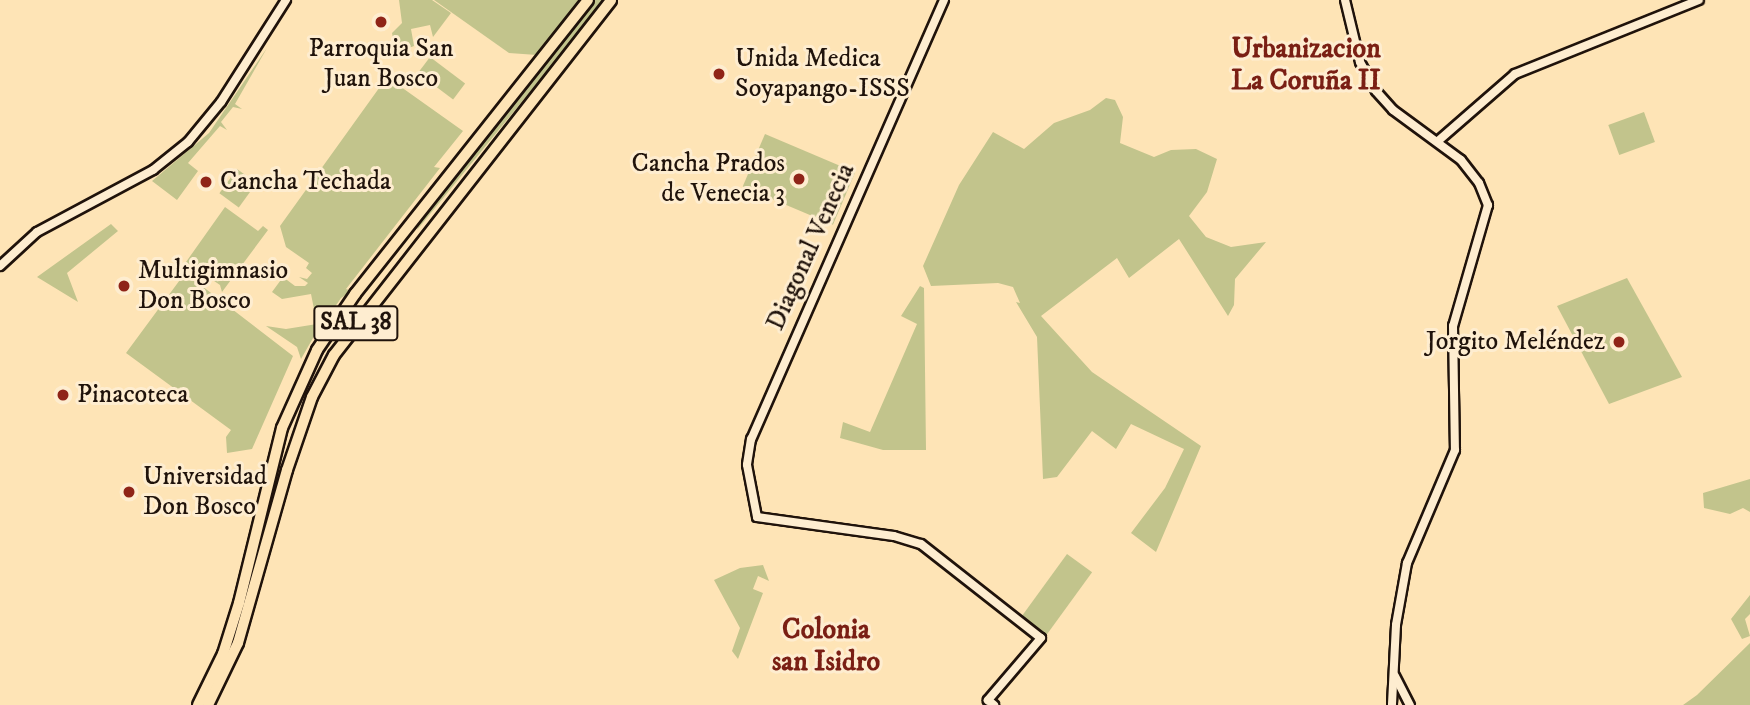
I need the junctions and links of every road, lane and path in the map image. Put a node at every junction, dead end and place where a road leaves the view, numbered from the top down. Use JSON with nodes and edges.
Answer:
{"nodes":[{"id":1,"x":286,"y":0,"type":"edge"},
{"id":2,"x":588,"y":0,"type":"edge"},
{"id":3,"x":611,"y":0,"type":"edge"},
{"id":4,"x":944,"y":0,"type":"edge"},
{"id":5,"x":1345,"y":0,"type":"edge"},
{"id":6,"x":1699,"y":0,"type":"edge"},
{"id":7,"x":1438,"y":141,"type":"junction"},
{"id":8,"x":412,"y":221,"type":"junction"},
{"id":9,"x":427,"y":232,"type":"junction"},
{"id":10,"x":394,"y":244,"type":"junction"},
{"id":11,"x":409,"y":254,"type":"junction"},
{"id":12,"x":0,"y":267,"type":"edge"},
{"id":13,"x":1394,"y":674,"type":"junction"},
{"id":14,"x":991,"y":703,"type":"edge"},
{"id":15,"x":1410,"y":704,"type":"edge"},
{"id":16,"x":198,"y":705,"type":"edge"},
{"id":17,"x":208,"y":705,"type":"edge"},
{"id":18,"x":1393,"y":705,"type":"edge"}],
"edges":[{"from":1,"to":12,"type":"street"},
{"from":2,"to":8,"type":"highway","number":"SAL 38"},
{"from":3,"to":9,"type":"highway","number":"SAL 38"},
{"from":4,"to":14,"type":"street","name":"Diagonal Venecia"},
{"from":5,"to":7,"type":"street"},
{"from":6,"to":7,"type":"street"},
{"from":7,"to":13,"type":"street"},
{"from":8,"to":9,"type":"highway"},
{"from":8,"to":10,"type":"highway","number":"SAL 38"},
{"from":9,"to":11,"type":"highway","number":"SAL 38"},
{"from":10,"to":11,"type":"highway"},
{"from":10,"to":16,"type":"highway","number":"SAL 38"},
{"from":11,"to":17,"type":"highway","number":"SAL 38"},
{"from":13,"to":15,"type":"street"},
{"from":13,"to":18,"type":"street"},
{"from":15,"to":18,"type":"street"}]}
